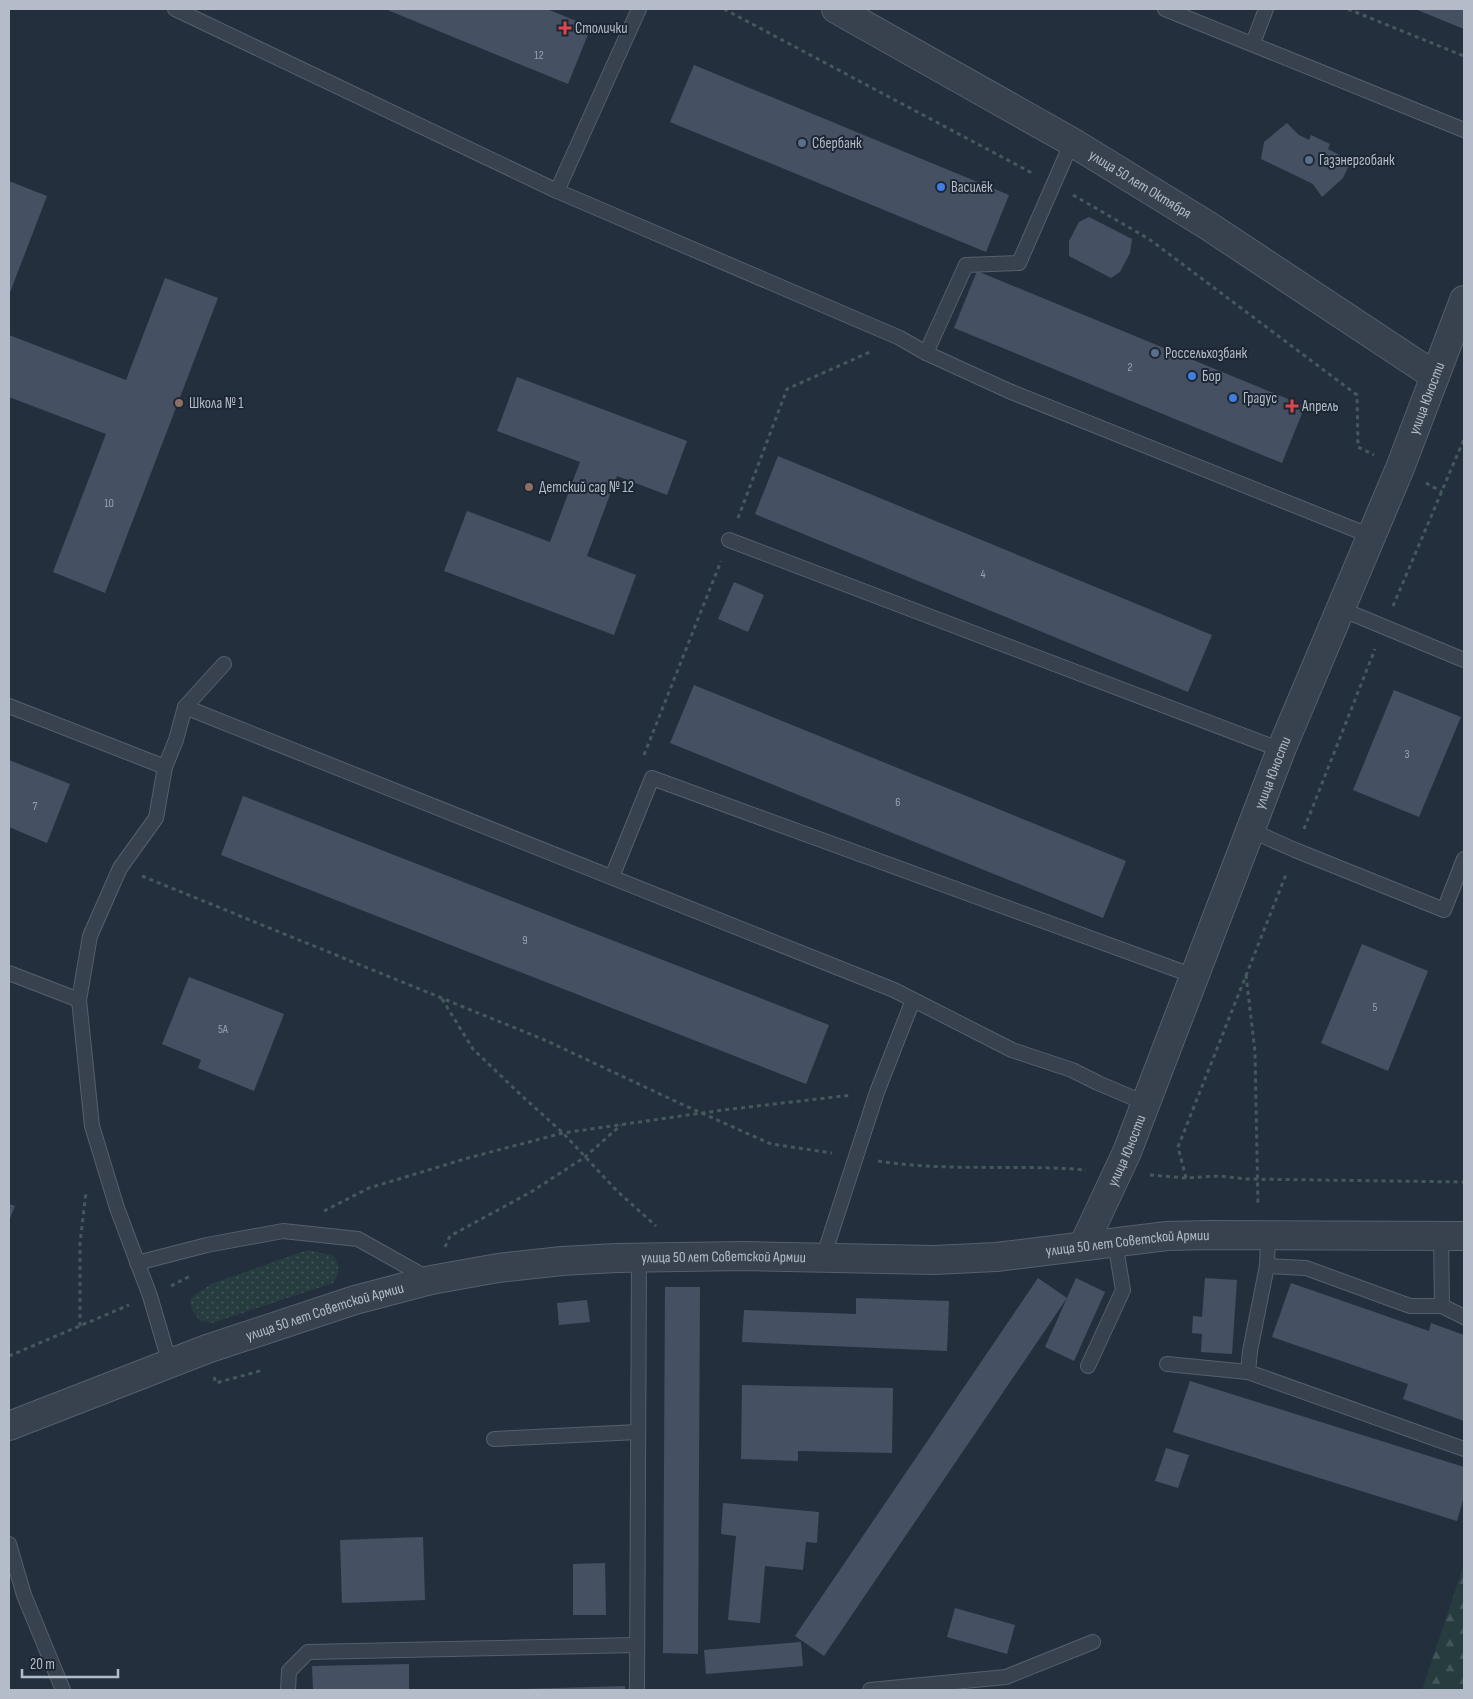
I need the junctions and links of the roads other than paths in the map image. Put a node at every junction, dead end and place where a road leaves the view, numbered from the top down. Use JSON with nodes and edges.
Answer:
{"nodes":[{"id":1,"x":175,"y":9,"type":"edge"},
{"id":2,"x":638,"y":9,"type":"edge"},
{"id":3,"x":836,"y":9,"type":"edge"},
{"id":4,"x":1165,"y":9,"type":"edge"},
{"id":5,"x":1266,"y":9,"type":"edge"},
{"id":6,"x":1253,"y":43,"type":"junction"},
{"id":7,"x":1464,"y":130,"type":"edge"},
{"id":8,"x":1072,"y":142,"type":"junction"},
{"id":9,"x":557,"y":191,"type":"junction"},
{"id":10,"x":1464,"y":300,"type":"edge"},
{"id":11,"x":926,"y":354,"type":"junction"},
{"id":12,"x":1435,"y":376,"type":"junction"},
{"id":13,"x":1371,"y":536,"type":"junction"},
{"id":14,"x":729,"y":540,"type":"dead end"},
{"id":15,"x":1340,"y":609,"type":"junction"},
{"id":16,"x":1464,"y":660,"type":"edge"},
{"id":17,"x":224,"y":664,"type":"dead end"},
{"id":18,"x":9,"y":706,"type":"edge"},
{"id":19,"x":185,"y":707,"type":"junction"},
{"id":20,"x":1281,"y":750,"type":"junction"},
{"id":21,"x":165,"y":767,"type":"junction"},
{"id":22,"x":1250,"y":830,"type":"junction"},
{"id":23,"x":1464,"y":859,"type":"edge"},
{"id":24,"x":612,"y":877,"type":"junction"},
{"id":25,"x":9,"y":973,"type":"edge"},
{"id":26,"x":1194,"y":976,"type":"junction"},
{"id":27,"x":79,"y":1000,"type":"junction"},
{"id":28,"x":913,"y":1000,"type":"junction"},
{"id":29,"x":1145,"y":1103,"type":"junction"},
{"id":30,"x":1259,"y":1235,"type":"junction"},
{"id":31,"x":1452,"y":1236,"type":"edge"},
{"id":32,"x":1115,"y":1242,"type":"junction"},
{"id":33,"x":1083,"y":1246,"type":"junction"},
{"id":34,"x":639,"y":1258,"type":"junction"},
{"id":35,"x":823,"y":1258,"type":"junction"},
{"id":36,"x":137,"y":1262,"type":"junction"},
{"id":37,"x":1267,"y":1266,"type":"junction"},
{"id":38,"x":431,"y":1280,"type":"junction"},
{"id":39,"x":1442,"y":1306,"type":"junction"},
{"id":40,"x":1464,"y":1317,"type":"edge"},
{"id":41,"x":170,"y":1364,"type":"junction"},
{"id":42,"x":1167,"y":1364,"type":"dead end"},
{"id":43,"x":1088,"y":1366,"type":"dead end"},
{"id":44,"x":1248,"y":1372,"type":"junction"},
{"id":45,"x":9,"y":1426,"type":"edge"},
{"id":46,"x":638,"y":1432,"type":"junction"},
{"id":47,"x":494,"y":1439,"type":"dead end"},
{"id":48,"x":1464,"y":1449,"type":"edge"},
{"id":49,"x":9,"y":1544,"type":"edge"},
{"id":50,"x":1093,"y":1642,"type":"dead end"},
{"id":51,"x":637,"y":1645,"type":"junction"},
{"id":52,"x":63,"y":1690,"type":"edge"},
{"id":53,"x":288,"y":1690,"type":"edge"},
{"id":54,"x":637,"y":1690,"type":"edge"},
{"id":55,"x":870,"y":1690,"type":"edge"}],
"edges":[{"from":1,"to":9,"type":"lane"},
{"from":2,"to":9,"type":"lane"},
{"from":3,"to":8,"type":"street","name":"улица 50 лет Октября"},
{"from":4,"to":6,"type":"lane"},
{"from":5,"to":6,"type":"lane"},
{"from":6,"to":7,"type":"lane"},
{"from":8,"to":11,"type":"lane"},
{"from":8,"to":12,"type":"street","name":"улица 50 лет Октября"},
{"from":9,"to":11,"type":"lane"},
{"from":10,"to":12,"type":"street","name":"улица Юности"},
{"from":11,"to":13,"type":"lane"},
{"from":12,"to":13,"type":"street","name":"улица Юности"},
{"from":13,"to":15,"type":"street","name":"улица Юности"},
{"from":14,"to":20,"type":"lane"},
{"from":15,"to":16,"type":"lane"},
{"from":15,"to":20,"type":"street","name":"улица Юности"},
{"from":17,"to":19,"type":"lane"},
{"from":18,"to":21,"type":"lane"},
{"from":19,"to":21,"type":"lane"},
{"from":19,"to":24,"type":"lane"},
{"from":20,"to":22,"type":"street","name":"улица Юности"},
{"from":21,"to":27,"type":"lane"},
{"from":22,"to":23,"type":"lane"},
{"from":22,"to":26,"type":"street","name":"улица Юности"},
{"from":24,"to":26,"type":"lane"},
{"from":24,"to":28,"type":"lane"},
{"from":25,"to":27,"type":"lane"},
{"from":26,"to":29,"type":"street","name":"улица Юности"},
{"from":27,"to":36,"type":"lane"},
{"from":28,"to":29,"type":"lane"},
{"from":28,"to":35,"type":"lane"},
{"from":29,"to":33,"type":"street","name":"улица Юности"},
{"from":30,"to":31,"type":"street","name":"улица 50 лет Советской Армии"},
{"from":30,"to":32,"type":"street","name":"улица 50 лет Советской Армии"},
{"from":30,"to":37,"type":"lane"},
{"from":31,"to":39,"type":"lane"},
{"from":32,"to":33,"type":"street","name":"улица 50 лет Советской Армии"},
{"from":32,"to":43,"type":"lane"},
{"from":33,"to":35,"type":"street","name":"улица 50 лет Советской Армии"},
{"from":34,"to":35,"type":"street","name":"улица 50 лет Советской Армии"},
{"from":34,"to":38,"type":"street","name":"улица 50 лет Советской Армии"},
{"from":34,"to":46,"type":"lane"},
{"from":36,"to":38,"type":"lane"},
{"from":36,"to":41,"type":"lane"},
{"from":37,"to":39,"type":"lane"},
{"from":37,"to":44,"type":"lane"},
{"from":38,"to":41,"type":"street","name":"улица 50 лет Советской Армии"},
{"from":39,"to":40,"type":"lane"},
{"from":41,"to":45,"type":"street","name":"улица 50 лет Советской Армии"},
{"from":42,"to":44,"type":"lane"},
{"from":44,"to":48,"type":"lane"},
{"from":46,"to":47,"type":"lane"},
{"from":46,"to":51,"type":"lane"},
{"from":49,"to":52,"type":"lane"},
{"from":50,"to":55,"type":"lane"},
{"from":51,"to":53,"type":"lane"},
{"from":51,"to":54,"type":"lane"}]}
